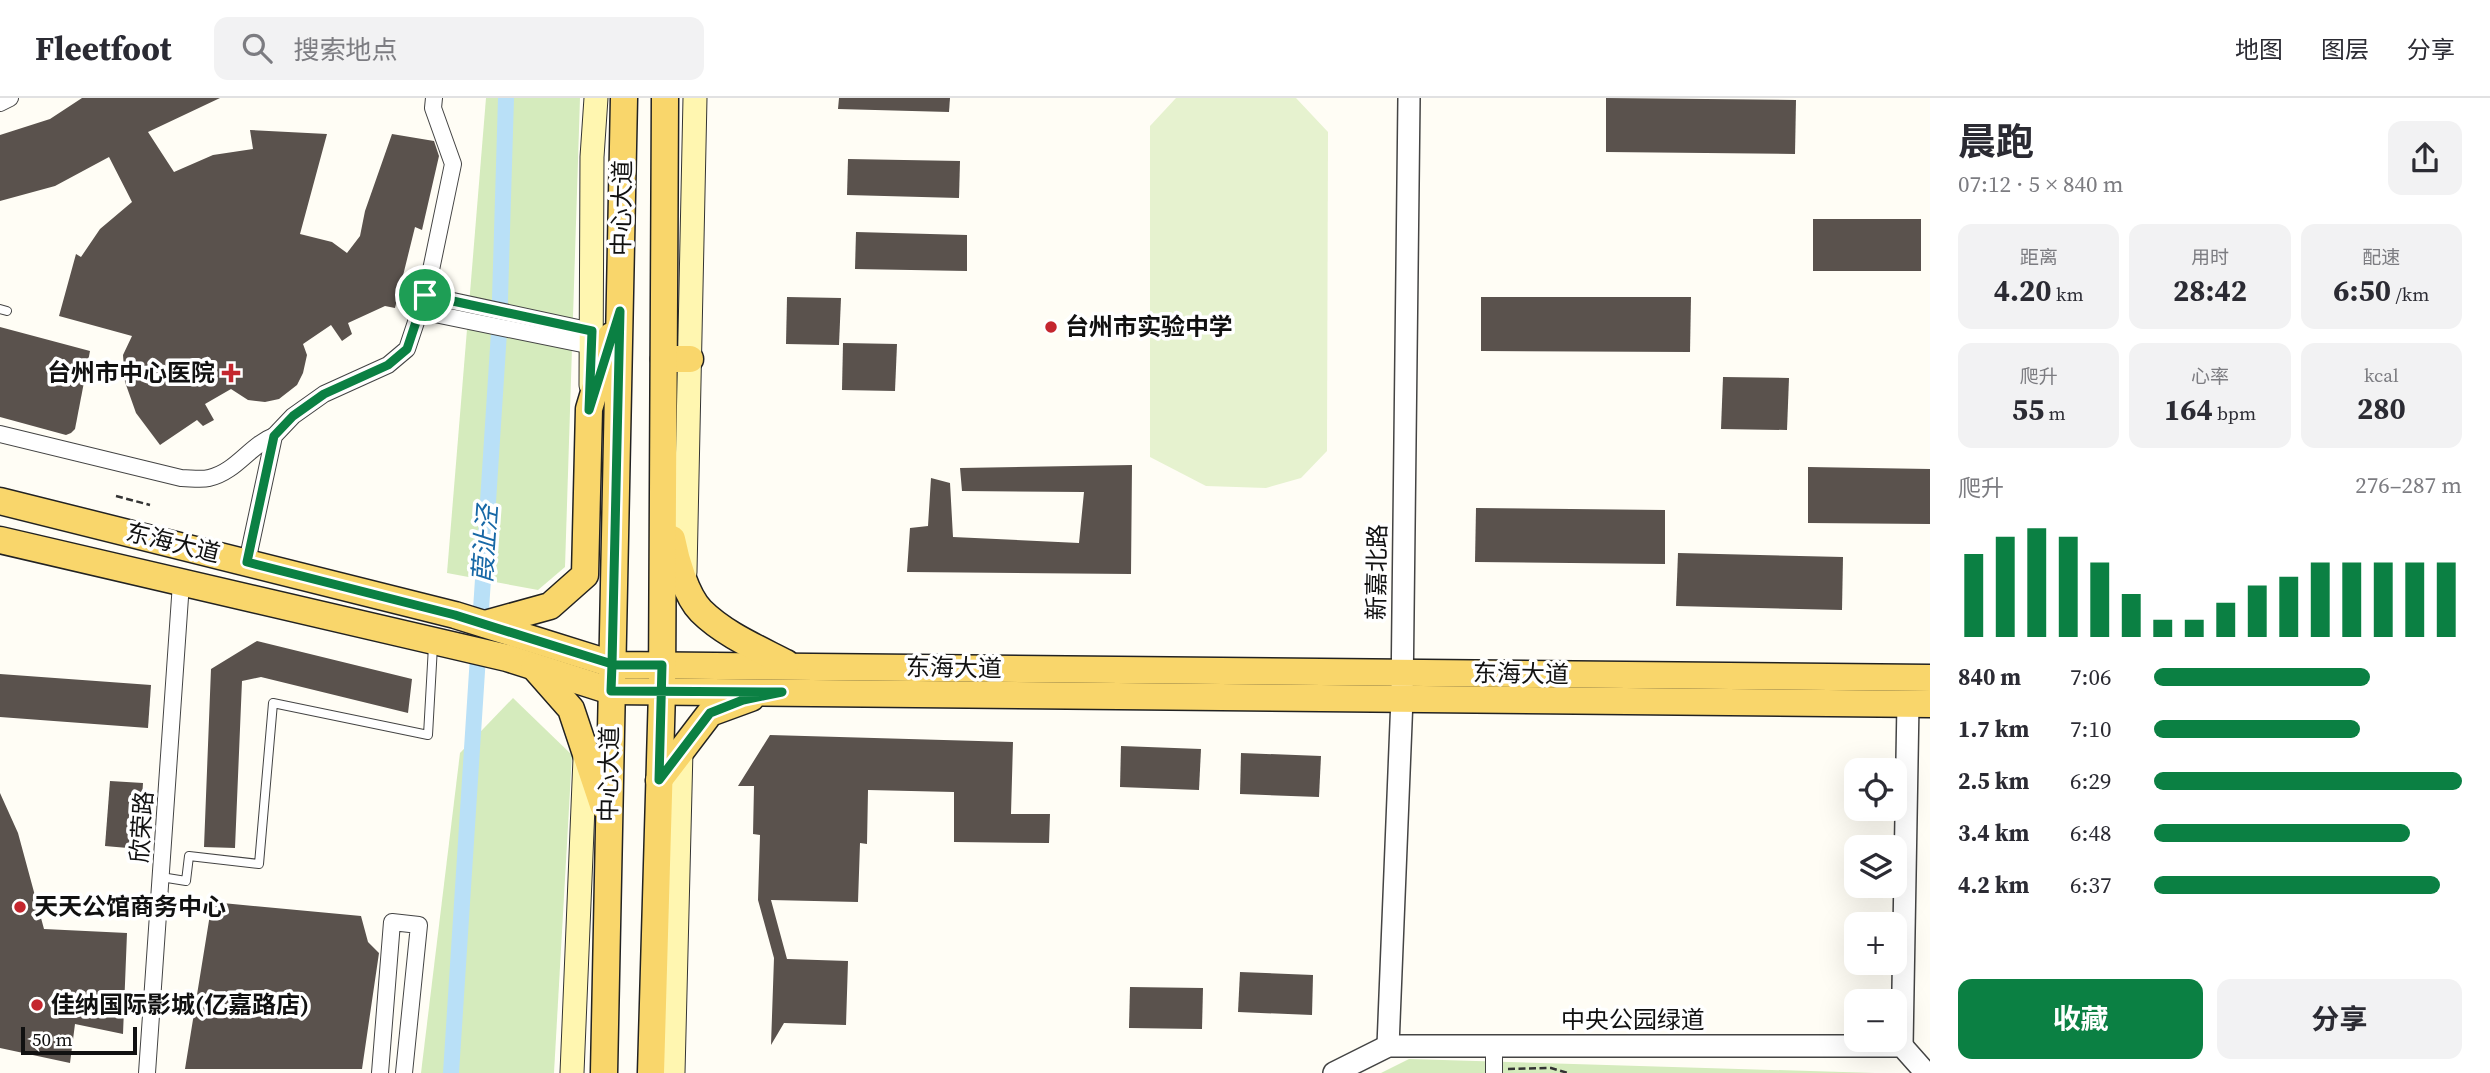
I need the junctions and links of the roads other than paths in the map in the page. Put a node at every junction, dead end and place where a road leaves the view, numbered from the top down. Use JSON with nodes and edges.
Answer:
{"nodes":[{"id":1,"x":10,"y":98,"type":"edge"},
{"id":2,"x":433,"y":98,"type":"edge"},
{"id":3,"x":596,"y":98,"type":"edge"},
{"id":4,"x":624,"y":98,"type":"edge"},
{"id":5,"x":665,"y":98,"type":"edge"},
{"id":6,"x":695,"y":98,"type":"edge"},
{"id":7,"x":1409,"y":98,"type":"edge"},
{"id":8,"x":0,"y":103,"type":"edge"},
{"id":9,"x":422,"y":303,"type":"junction"},
{"id":10,"x":620,"y":311,"type":"junction"},
{"id":11,"x":592,"y":338,"type":"junction"},
{"id":12,"x":664,"y":359,"type":"junction"},
{"id":13,"x":690,"y":359,"type":"junction"},
{"id":14,"x":589,"y":410,"type":"junction"},
{"id":15,"x":0,"y":434,"type":"edge"},
{"id":16,"x":274,"y":436,"type":"junction"},
{"id":17,"x":0,"y":500,"type":"edge"},
{"id":18,"x":663,"y":501,"type":"junction"},
{"id":19,"x":0,"y":540,"type":"edge"},
{"id":20,"x":247,"y":562,"type":"junction"},
{"id":21,"x":685,"y":582,"type":"junction"},
{"id":22,"x":181,"y":583,"type":"junction"},
{"id":23,"x":484,"y":624,"type":"junction"},
{"id":24,"x":433,"y":642,"type":"junction"},
{"id":25,"x":612,"y":664,"type":"junction"},
{"id":26,"x":533,"y":666,"type":"junction"},
{"id":27,"x":794,"y":667,"type":"junction"},
{"id":28,"x":662,"y":678,"type":"junction"},
{"id":29,"x":1930,"y":678,"type":"edge"},
{"id":30,"x":1402,"y":685,"type":"junction"},
{"id":31,"x":611,"y":691,"type":"junction"},
{"id":32,"x":782,"y":692,"type":"junction"},
{"id":33,"x":1919,"y":704,"type":"edge"},
{"id":34,"x":681,"y":750,"type":"junction"},
{"id":35,"x":585,"y":754,"type":"junction"},
{"id":36,"x":659,"y":780,"type":"junction"},
{"id":37,"x":608,"y":820,"type":"junction"},
{"id":38,"x":161,"y":877,"type":"junction"},
{"id":39,"x":1905,"y":989,"type":"edge"},
{"id":40,"x":1388,"y":1046,"type":"junction"},
{"id":41,"x":1494,"y":1046,"type":"junction"},
{"id":42,"x":1844,"y":1046,"type":"edge"},
{"id":43,"x":1907,"y":1052,"type":"edge"},
{"id":44,"x":1494,"y":1071,"type":"edge"},
{"id":45,"x":147,"y":1073,"type":"edge"},
{"id":46,"x":380,"y":1073,"type":"edge"},
{"id":47,"x":404,"y":1073,"type":"edge"},
{"id":48,"x":572,"y":1073,"type":"edge"},
{"id":49,"x":604,"y":1073,"type":"edge"},
{"id":50,"x":651,"y":1073,"type":"edge"},
{"id":51,"x":673,"y":1073,"type":"edge"},
{"id":52,"x":1334,"y":1073,"type":"edge"},
{"id":53,"x":1926,"y":1073,"type":"edge"}],
"edges":[{"from":1,"to":8,"type":"street"},
{"from":2,"to":9,"type":"street"},
{"from":3,"to":11,"type":"main road"},
{"from":4,"to":10,"type":"main road","name":"中心大道"},
{"from":5,"to":12,"type":"main road","name":"中心大道"},
{"from":6,"to":13,"type":"main road"},
{"from":7,"to":30,"type":"street","name":"新嘉北路"},
{"from":9,"to":11,"type":"street"},
{"from":9,"to":16,"type":"street"},
{"from":10,"to":14,"type":"main road"},
{"from":10,"to":25,"type":"main road","name":"中心大道"},
{"from":11,"to":14,"type":"main road"},
{"from":12,"to":13,"type":"main road"},
{"from":12,"to":18,"type":"main road","name":"中心大道"},
{"from":13,"to":21,"type":"main road"},
{"from":14,"to":23,"type":"main road"},
{"from":15,"to":16,"type":"street"},
{"from":16,"to":20,"type":"street"},
{"from":17,"to":20,"type":"main road","name":"东海大道"},
{"from":18,"to":21,"type":"main road"},
{"from":18,"to":28,"type":"main road","name":"中心大道"},
{"from":19,"to":22,"type":"main road","name":"东海大道"},
{"from":20,"to":23,"type":"main road","name":"东海大道"},
{"from":21,"to":27,"type":"main road"},
{"from":22,"to":24,"type":"main road","name":"东海大道"},
{"from":22,"to":38,"type":"street","name":"欣荣路"},
{"from":23,"to":25,"type":"main road","name":"东海大道"},
{"from":24,"to":26,"type":"main road","name":"东海大道"},
{"from":24,"to":38,"type":"lane"},
{"from":25,"to":28,"type":"main road","name":"东海大道"},
{"from":25,"to":31,"type":"main road","name":"中心大道"},
{"from":26,"to":31,"type":"main road","name":"东海大道"},
{"from":26,"to":35,"type":"main road"},
{"from":27,"to":28,"type":"main road","name":"东海大道"},
{"from":27,"to":30,"type":"main road","name":"东海大道"},
{"from":28,"to":31,"type":"main road","name":"东海大道"},
{"from":28,"to":32,"type":"main road","name":"东海大道"},
{"from":28,"to":36,"type":"main road","name":"中心大道"},
{"from":29,"to":30,"type":"main road","name":"东海大道"},
{"from":30,"to":32,"type":"main road","name":"东海大道"},
{"from":30,"to":33,"type":"main road","name":"东海大道"},
{"from":30,"to":40,"type":"street","name":"新嘉北路"},
{"from":31,"to":37,"type":"main road","name":"中心大道"},
{"from":32,"to":34,"type":"main road"},
{"from":33,"to":39,"type":"street"},
{"from":34,"to":36,"type":"main road"},
{"from":34,"to":51,"type":"main road"},
{"from":35,"to":37,"type":"main road"},
{"from":35,"to":48,"type":"main road"},
{"from":36,"to":50,"type":"main road","name":"中心大道"},
{"from":37,"to":49,"type":"main road","name":"中心大道"},
{"from":38,"to":45,"type":"street","name":"欣荣路"},
{"from":40,"to":41,"type":"street","name":"中央公园绿道"},
{"from":40,"to":52,"type":"street","name":"中央公园绿道"},
{"from":41,"to":42,"type":"street","name":"中央公园绿道"},
{"from":41,"to":44,"type":"street"},
{"from":43,"to":53,"type":"street"},
{"from":46,"to":47,"type":"street"}]}
